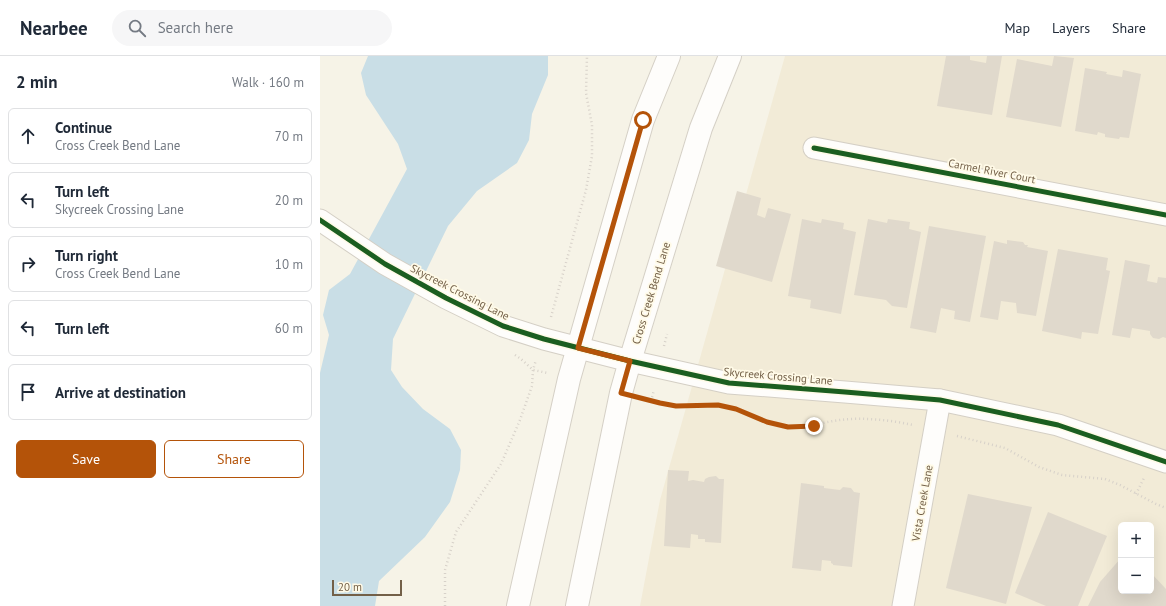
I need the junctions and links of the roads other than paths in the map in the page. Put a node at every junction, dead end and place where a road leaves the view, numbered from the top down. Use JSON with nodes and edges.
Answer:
{"nodes":[{"id":1,"x":669,"y":56,"type":"edge"},
{"id":2,"x":730,"y":56,"type":"edge"},
{"id":3,"x":814,"y":148,"type":"dead end"},
{"id":4,"x":1166,"y":215,"type":"edge"},
{"id":5,"x":322,"y":221,"type":"edge"},
{"id":6,"x":578,"y":348,"type":"junction"},
{"id":7,"x":630,"y":361,"type":"junction"},
{"id":8,"x":940,"y":400,"type":"junction"},
{"id":9,"x":1166,"y":462,"type":"edge"},
{"id":10,"x":518,"y":606,"type":"edge"},
{"id":11,"x":577,"y":606,"type":"edge"},
{"id":12,"x":903,"y":606,"type":"edge"}],
"edges":[{"from":1,"to":6,"type":"main road"},
{"from":2,"to":7,"type":"main road","name":"Cross Creek Bend Lane"},
{"from":3,"to":4,"type":"street","name":"Carmel River Court"},
{"from":5,"to":6,"type":"street","name":"Skycreek Crossing Lane"},
{"from":6,"to":7,"type":"street","name":"Skycreek Crossing Lane"},
{"from":6,"to":10,"type":"main road"},
{"from":7,"to":8,"type":"street","name":"Skycreek Crossing Lane"},
{"from":7,"to":11,"type":"main road","name":"Cross Creek Bend Lane"},
{"from":8,"to":9,"type":"street","name":"Skycreek Crossing Lane"},
{"from":8,"to":12,"type":"street","name":"Vista Creek Lane"}]}
